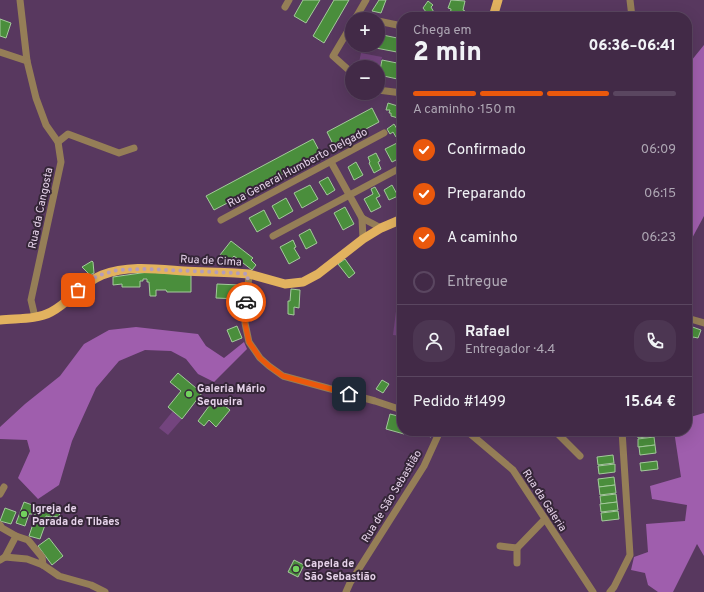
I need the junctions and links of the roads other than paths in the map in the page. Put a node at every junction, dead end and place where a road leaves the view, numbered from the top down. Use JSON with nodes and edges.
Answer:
{"nodes":[{"id":1,"x":20,"y":0,"type":"edge"},
{"id":2,"x":289,"y":0,"type":"edge"},
{"id":3,"x":366,"y":0,"type":"edge"},
{"id":4,"x":498,"y":0,"type":"edge"},
{"id":5,"x":630,"y":0,"type":"edge"},
{"id":6,"x":285,"y":7,"type":"dead end"},
{"id":7,"x":359,"y":12,"type":"edge"},
{"id":8,"x":495,"y":12,"type":"edge"},
{"id":9,"x":631,"y":12,"type":"edge"},
{"id":10,"x":385,"y":22,"type":"edge"},
{"id":11,"x":397,"y":25,"type":"edge"},
{"id":12,"x":345,"y":36,"type":"edge"},
{"id":13,"x":0,"y":52,"type":"edge"},
{"id":14,"x":27,"y":60,"type":"junction"},
{"id":15,"x":345,"y":67,"type":"edge"},
{"id":16,"x":385,"y":91,"type":"edge"},
{"id":17,"x":397,"y":92,"type":"edge"},
{"id":18,"x":384,"y":133,"type":"dead end"},
{"id":19,"x":58,"y":142,"type":"junction"},
{"id":20,"x":134,"y":148,"type":"dead end"},
{"id":21,"x":331,"y":162,"type":"junction"},
{"id":22,"x":397,"y":170,"type":"edge"},
{"id":23,"x":350,"y":195,"type":"junction"},
{"id":24,"x":362,"y":218,"type":"junction"},
{"id":25,"x":221,"y":220,"type":"dead end"},
{"id":26,"x":397,"y":221,"type":"edge"},
{"id":27,"x":381,"y":228,"type":"junction"},
{"id":28,"x":273,"y":236,"type":"dead end"},
{"id":29,"x":363,"y":239,"type":"junction"},
{"id":30,"x":248,"y":274,"type":"junction"},
{"id":31,"x":35,"y":317,"type":"junction"},
{"id":32,"x":692,"y":319,"type":"edge"},
{"id":33,"x":0,"y":320,"type":"edge"},
{"id":34,"x":704,"y":323,"type":"edge"},
{"id":35,"x":397,"y":408,"type":"edge"},
{"id":36,"x":438,"y":436,"type":"edge"},
{"id":37,"x":473,"y":436,"type":"edge"},
{"id":38,"x":559,"y":436,"type":"edge"},
{"id":39,"x":622,"y":436,"type":"edge"},
{"id":40,"x":580,"y":456,"type":"dead end"},
{"id":41,"x":545,"y":520,"type":"junction"},
{"id":42,"x":0,"y":525,"type":"edge"},
{"id":43,"x":16,"y":536,"type":"junction"},
{"id":44,"x":500,"y":546,"type":"dead end"},
{"id":45,"x":517,"y":548,"type":"junction"},
{"id":46,"x":2,"y":558,"type":"edge"},
{"id":47,"x":517,"y":563,"type":"dead end"},
{"id":48,"x":43,"y":565,"type":"junction"},
{"id":49,"x":105,"y":592,"type":"edge"},
{"id":50,"x":346,"y":592,"type":"edge"},
{"id":51,"x":593,"y":592,"type":"edge"},
{"id":52,"x":610,"y":592,"type":"edge"}],
"edges":[{"from":1,"to":14,"type":"street","name":"Rua da Cangosta"},
{"from":2,"to":6,"type":"street"},
{"from":3,"to":7,"type":"street"},
{"from":4,"to":8,"type":"main road"},
{"from":5,"to":9,"type":"street"},
{"from":10,"to":11,"type":"street"},
{"from":12,"to":15,"type":"street"},
{"from":13,"to":14,"type":"street"},
{"from":14,"to":19,"type":"street","name":"Rua da Cangosta"},
{"from":16,"to":17,"type":"street"},
{"from":18,"to":21,"type":"street","name":"Rua General Humberto Delgado"},
{"from":19,"to":20,"type":"street"},
{"from":19,"to":31,"type":"street","name":"Rua da Cangosta"},
{"from":21,"to":23,"type":"street"},
{"from":21,"to":25,"type":"street","name":"Rua General Humberto Delgado"},
{"from":22,"to":23,"type":"street"},
{"from":23,"to":24,"type":"street"},
{"from":23,"to":28,"type":"street"},
{"from":24,"to":27,"type":"street"},
{"from":24,"to":29,"type":"street"},
{"from":26,"to":27,"type":"main road","name":"Rua de Cima"},
{"from":27,"to":29,"type":"main road","name":"Rua de Cima"},
{"from":29,"to":30,"type":"main road","name":"Rua de Cima"},
{"from":30,"to":31,"type":"main road","name":"Rua de Cima"},
{"from":30,"to":35,"type":"street"},
{"from":31,"to":33,"type":"main road","name":"Rua de Cima"},
{"from":32,"to":34,"type":"street"},
{"from":36,"to":50,"type":"street","name":"Rua de São Sebastião"},
{"from":37,"to":41,"type":"street","name":"Rua da Galeria"},
{"from":38,"to":40,"type":"street"},
{"from":39,"to":52,"type":"street"},
{"from":41,"to":45,"type":"street"},
{"from":41,"to":51,"type":"street","name":"Rua da Galeria"},
{"from":42,"to":43,"type":"street"},
{"from":43,"to":46,"type":"street"},
{"from":43,"to":48,"type":"street"},
{"from":44,"to":45,"type":"street"},
{"from":45,"to":47,"type":"street"},
{"from":46,"to":48,"type":"street"},
{"from":48,"to":49,"type":"street"}]}
